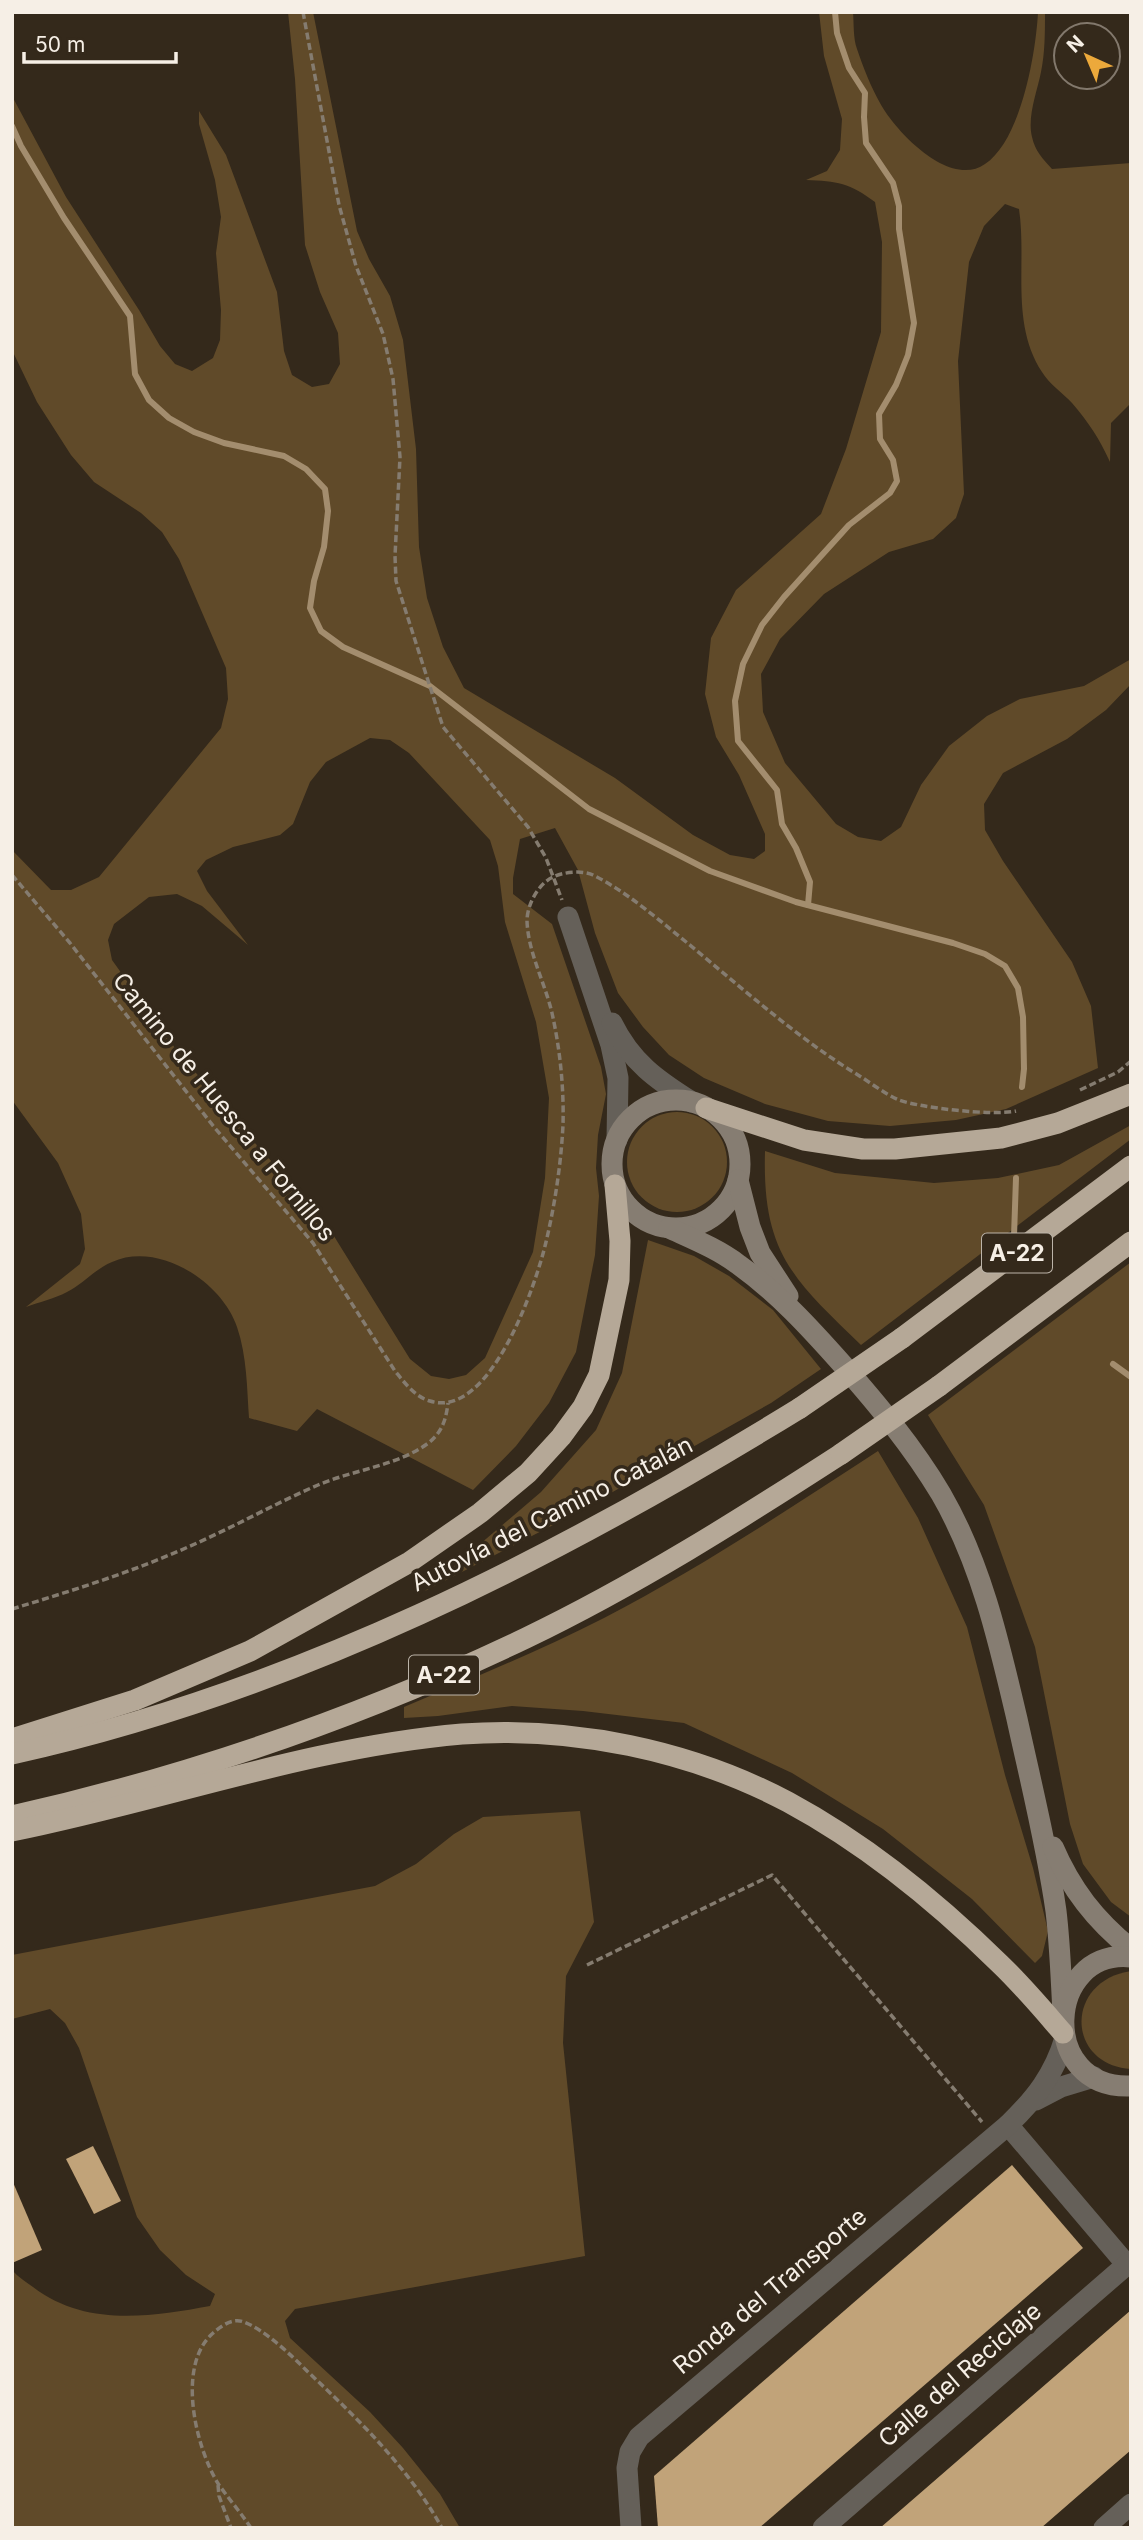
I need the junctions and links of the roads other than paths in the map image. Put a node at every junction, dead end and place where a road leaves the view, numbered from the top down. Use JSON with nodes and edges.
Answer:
{"nodes":[{"id":1,"x":568,"y":917,"type":"dead end"},
{"id":2,"x":587,"y":970,"type":"junction"},
{"id":3,"x":1131,"y":1094,"type":"edge"},
{"id":4,"x":699,"y":1105,"type":"junction"},
{"id":5,"x":617,"y":1140,"type":"junction"},
{"id":6,"x":1131,"y":1166,"type":"edge"},
{"id":7,"x":738,"y":1180,"type":"junction"},
{"id":8,"x":615,"y":1185,"type":"junction"},
{"id":9,"x":669,"y":1228,"type":"junction"},
{"id":10,"x":1131,"y":1242,"type":"edge"},
{"id":11,"x":804,"y":1322,"type":"junction"},
{"id":12,"x":12,"y":1739,"type":"edge"},
{"id":13,"x":12,"y":1754,"type":"edge"},
{"id":14,"x":1038,"y":1810,"type":"junction"},
{"id":15,"x":12,"y":1816,"type":"edge"},
{"id":16,"x":12,"y":1831,"type":"edge"},
{"id":17,"x":1131,"y":1949,"type":"edge"},
{"id":18,"x":1131,"y":1957,"type":"edge"},
{"id":19,"x":1063,"y":2011,"type":"junction"},
{"id":20,"x":1064,"y":2036,"type":"junction"},
{"id":21,"x":1100,"y":2080,"type":"junction"},
{"id":22,"x":1131,"y":2086,"type":"edge"},
{"id":23,"x":1131,"y":2095,"type":"edge"},
{"id":24,"x":1028,"y":2105,"type":"junction"},
{"id":25,"x":1001,"y":2130,"type":"junction"},
{"id":26,"x":1129,"y":2263,"type":"edge"},
{"id":27,"x":1131,"y":2504,"type":"edge"},
{"id":28,"x":631,"y":2528,"type":"edge"},
{"id":29,"x":822,"y":2528,"type":"edge"},
{"id":30,"x":1104,"y":2528,"type":"edge"}],
"edges":[{"from":1,"to":2,"type":"street"},
{"from":2,"to":4,"type":"street"},
{"from":2,"to":5,"type":"street"},
{"from":3,"to":4,"type":"highway"},
{"from":4,"to":5,"type":"main road"},
{"from":4,"to":7,"type":"main road"},
{"from":5,"to":8,"type":"main road"},
{"from":6,"to":13,"type":"highway","name":"Autovía del Camino Catalán","number":"A-22","bridge":true},
{"from":7,"to":9,"type":"main road"},
{"from":7,"to":11,"type":"main road"},
{"from":8,"to":9,"type":"main road"},
{"from":8,"to":12,"type":"highway"},
{"from":9,"to":11,"type":"main road"},
{"from":10,"to":15,"type":"highway","number":"A-22","bridge":true},
{"from":11,"to":14,"type":"main road"},
{"from":14,"to":17,"type":"main road"},
{"from":14,"to":19,"type":"main road"},
{"from":16,"to":20,"type":"highway"},
{"from":18,"to":19,"type":"main road"},
{"from":19,"to":20,"type":"main road"},
{"from":20,"to":21,"type":"main road"},
{"from":20,"to":24,"type":"street","name":"Ronda del Transporte"},
{"from":21,"to":22,"type":"main road"},
{"from":21,"to":23,"type":"main road"},
{"from":21,"to":24,"type":"street","name":"Ronda del Transporte"},
{"from":24,"to":25,"type":"street","name":"Ronda del Transporte"},
{"from":25,"to":26,"type":"street"},
{"from":25,"to":28,"type":"street","name":"Ronda del Transporte"},
{"from":26,"to":29,"type":"street","name":"Calle del Reciclaje"},
{"from":27,"to":30,"type":"street"}]}
